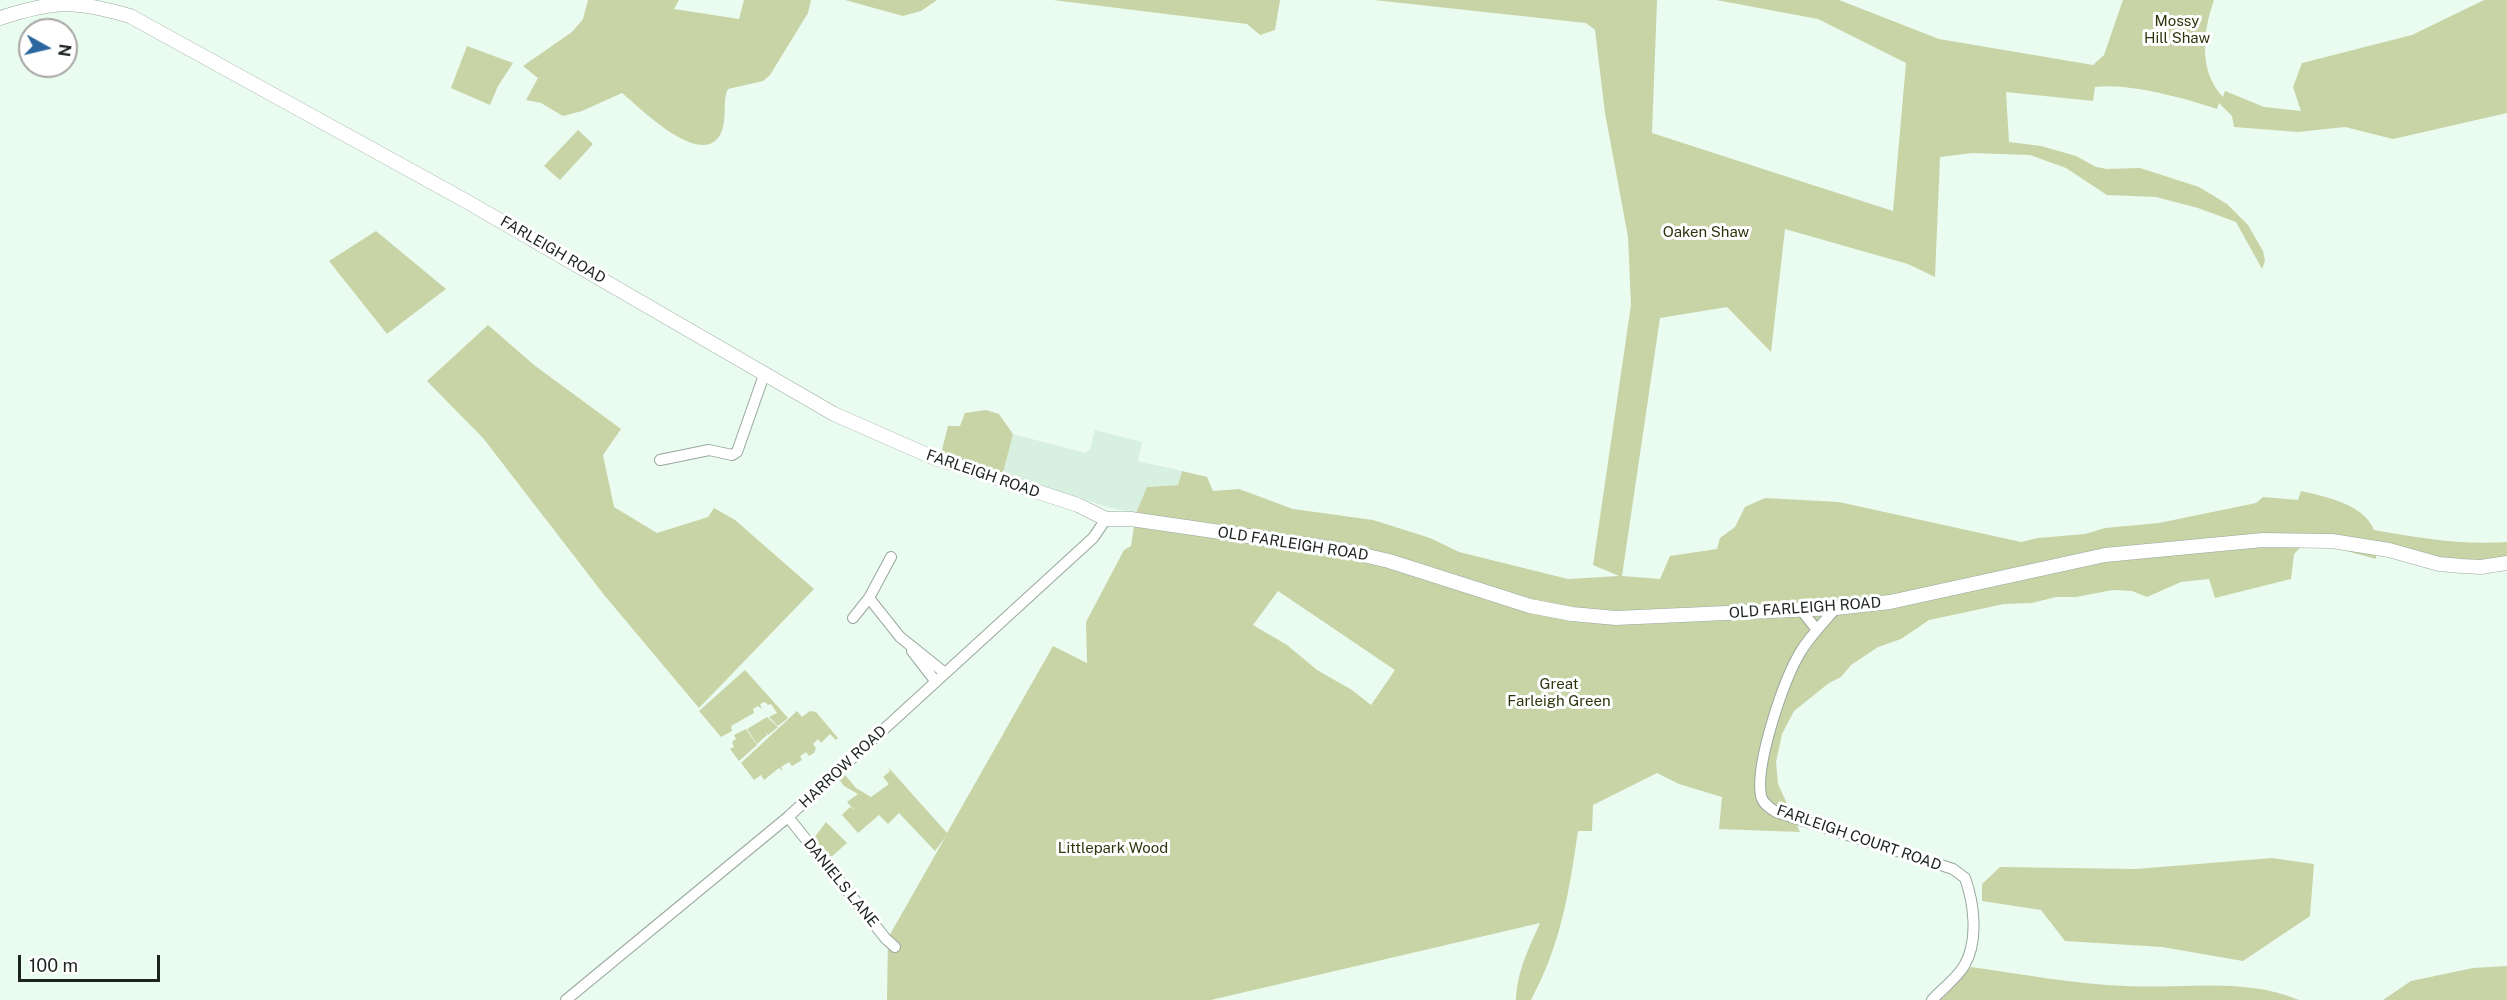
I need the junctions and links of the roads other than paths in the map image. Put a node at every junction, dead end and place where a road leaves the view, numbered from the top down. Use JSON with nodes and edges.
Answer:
{"nodes":[{"id":1,"x":0,"y":18,"type":"edge"},
{"id":2,"x":764,"y":375,"type":"junction"},
{"id":3,"x":660,"y":460,"type":"dead end"},
{"id":4,"x":1107,"y":519,"type":"junction"},
{"id":5,"x":891,"y":557,"type":"dead end"},
{"id":6,"x":2507,"y":563,"type":"edge"},
{"id":7,"x":868,"y":598,"type":"junction"},
{"id":8,"x":1836,"y":608,"type":"junction"},
{"id":9,"x":1802,"y":610,"type":"junction"},
{"id":10,"x":853,"y":618,"type":"dead end"},
{"id":11,"x":1817,"y":630,"type":"junction"},
{"id":12,"x":900,"y":637,"type":"junction"},
{"id":13,"x":945,"y":673,"type":"junction"},
{"id":14,"x":936,"y":682,"type":"junction"},
{"id":15,"x":788,"y":817,"type":"junction"},
{"id":16,"x":895,"y":947,"type":"dead end"},
{"id":17,"x":566,"y":1000,"type":"edge"},
{"id":18,"x":1932,"y":1000,"type":"edge"}],
"edges":[{"from":1,"to":2,"type":"street","name":"FARLEIGH ROAD"},
{"from":2,"to":3,"type":"street"},
{"from":2,"to":4,"type":"street","name":"FARLEIGH ROAD"},
{"from":4,"to":9,"type":"street","name":"OLD FARLEIGH ROAD"},
{"from":4,"to":13,"type":"street","name":"HARROW ROAD"},
{"from":5,"to":7,"type":"street"},
{"from":6,"to":8,"type":"street","name":"OLD FARLEIGH ROAD"},
{"from":7,"to":10,"type":"street"},
{"from":7,"to":12,"type":"street"},
{"from":8,"to":9,"type":"street","name":"OLD FARLEIGH ROAD"},
{"from":8,"to":11,"type":"street","name":"FARLEIGH COURT ROAD"},
{"from":9,"to":11,"type":"street"},
{"from":11,"to":18,"type":"street","name":"FARLEIGH COURT ROAD"},
{"from":12,"to":13,"type":"street"},
{"from":12,"to":14,"type":"street"},
{"from":13,"to":14,"type":"street","name":"HARROW ROAD"},
{"from":14,"to":15,"type":"street","name":"HARROW ROAD"},
{"from":15,"to":16,"type":"street","name":"DANIELS LANE"},
{"from":15,"to":17,"type":"street","name":"HARROW ROAD"}]}
